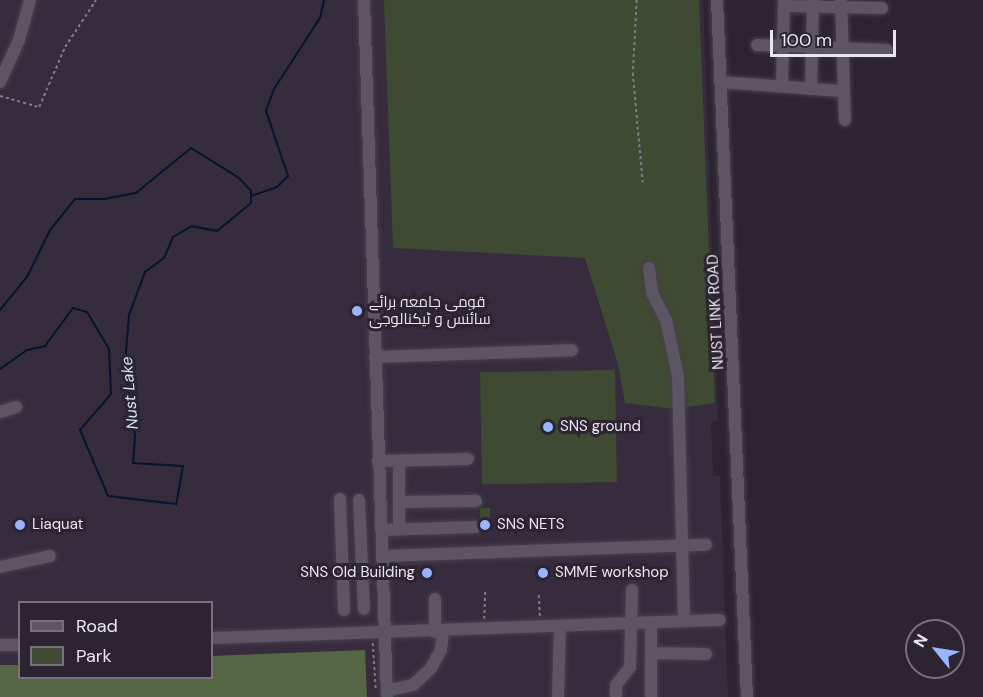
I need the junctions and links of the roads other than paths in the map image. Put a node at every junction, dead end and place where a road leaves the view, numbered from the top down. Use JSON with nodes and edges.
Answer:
{"nodes":[{"id":1,"x":30,"y":0,"type":"edge"},
{"id":2,"x":364,"y":0,"type":"edge"},
{"id":3,"x":717,"y":0,"type":"edge"},
{"id":4,"x":784,"y":3,"type":"edge"},
{"id":5,"x":813,"y":4,"type":"edge"},
{"id":6,"x":841,"y":4,"type":"edge"},
{"id":7,"x":882,"y":9,"type":"dead end"},
{"id":8,"x":758,"y":45,"type":"dead end"},
{"id":9,"x":783,"y":45,"type":"junction"},
{"id":10,"x":812,"y":48,"type":"junction"},
{"id":11,"x":841,"y":49,"type":"junction"},
{"id":12,"x":887,"y":50,"type":"dead end"},
{"id":13,"x":0,"y":82,"type":"edge"},
{"id":14,"x":720,"y":82,"type":"junction"},
{"id":15,"x":782,"y":86,"type":"junction"},
{"id":16,"x":811,"y":89,"type":"junction"},
{"id":17,"x":842,"y":91,"type":"junction"},
{"id":18,"x":845,"y":120,"type":"dead end"},
{"id":19,"x":649,"y":268,"type":"dead end"},
{"id":20,"x":572,"y":350,"type":"dead end"},
{"id":21,"x":375,"y":357,"type":"junction"},
{"id":22,"x":16,"y":407,"type":"dead end"},
{"id":23,"x":0,"y":412,"type":"edge"},
{"id":24,"x":468,"y":459,"type":"dead end"},
{"id":25,"x":378,"y":461,"type":"junction"},
{"id":26,"x":399,"y":461,"type":"junction"},
{"id":27,"x":340,"y":499,"type":"dead end"},
{"id":28,"x":359,"y":500,"type":"dead end"},
{"id":29,"x":476,"y":501,"type":"dead end"},
{"id":30,"x":399,"y":502,"type":"junction"},
{"id":31,"x":360,"y":521,"type":"junction"},
{"id":32,"x":340,"y":523,"type":"junction"},
{"id":33,"x":381,"y":525,"type":"junction"},
{"id":34,"x":475,"y":527,"type":"dead end"},
{"id":35,"x":399,"y":528,"type":"junction"},
{"id":36,"x":706,"y":545,"type":"dead end"},
{"id":37,"x":681,"y":546,"type":"junction"},
{"id":38,"x":50,"y":556,"type":"dead end"},
{"id":39,"x":383,"y":556,"type":"junction"},
{"id":40,"x":0,"y":557,"type":"edge"},
{"id":41,"x":21,"y":563,"type":"junction"},
{"id":42,"x":0,"y":567,"type":"edge"},
{"id":43,"x":632,"y":590,"type":"dead end"},
{"id":44,"x":343,"y":596,"type":"junction"},
{"id":45,"x":384,"y":596,"type":"junction"},
{"id":46,"x":435,"y":598,"type":"dead end"},
{"id":47,"x":364,"y":602,"type":"junction"},
{"id":48,"x":344,"y":610,"type":"dead end"},
{"id":49,"x":720,"y":620,"type":"dead end"},
{"id":50,"x":684,"y":621,"type":"junction"},
{"id":51,"x":651,"y":622,"type":"junction"},
{"id":52,"x":632,"y":623,"type":"junction"},
{"id":53,"x":560,"y":626,"type":"junction"},
{"id":54,"x":385,"y":632,"type":"junction"},
{"id":55,"x":439,"y":632,"type":"junction"},
{"id":56,"x":213,"y":638,"type":"edge"},
{"id":57,"x":0,"y":645,"type":"edge"},
{"id":58,"x":18,"y":645,"type":"edge"},
{"id":59,"x":651,"y":654,"type":"junction"},
{"id":60,"x":706,"y":654,"type":"dead end"},
{"id":61,"x":383,"y":695,"type":"edge"},
{"id":62,"x":558,"y":697,"type":"edge"},
{"id":63,"x":616,"y":697,"type":"edge"},
{"id":64,"x":651,"y":697,"type":"edge"},
{"id":65,"x":747,"y":697,"type":"edge"}],
"edges":[{"from":1,"to":13,"type":"street"},
{"from":2,"to":21,"type":"street"},
{"from":3,"to":14,"type":"street","name":"NUST LINK ROAD"},
{"from":4,"to":5,"type":"street"},
{"from":4,"to":9,"type":"street"},
{"from":5,"to":6,"type":"street"},
{"from":5,"to":10,"type":"street"},
{"from":6,"to":7,"type":"street"},
{"from":6,"to":11,"type":"street"},
{"from":8,"to":9,"type":"street"},
{"from":9,"to":10,"type":"street"},
{"from":9,"to":15,"type":"street"},
{"from":10,"to":11,"type":"street"},
{"from":10,"to":16,"type":"street"},
{"from":11,"to":12,"type":"street"},
{"from":11,"to":17,"type":"street"},
{"from":14,"to":15,"type":"street"},
{"from":14,"to":65,"type":"street","name":"NUST LINK ROAD"},
{"from":15,"to":16,"type":"street"},
{"from":16,"to":17,"type":"street"},
{"from":17,"to":18,"type":"street"},
{"from":19,"to":37,"type":"street"},
{"from":20,"to":21,"type":"street"},
{"from":21,"to":25,"type":"street"},
{"from":22,"to":23,"type":"street"},
{"from":24,"to":26,"type":"street"},
{"from":25,"to":26,"type":"street"},
{"from":25,"to":33,"type":"street"},
{"from":26,"to":30,"type":"street"},
{"from":27,"to":32,"type":"street"},
{"from":28,"to":31,"type":"street"},
{"from":29,"to":30,"type":"street"},
{"from":30,"to":35,"type":"street"},
{"from":31,"to":32,"type":"street"},
{"from":31,"to":33,"type":"street"},
{"from":31,"to":47,"type":"street"},
{"from":32,"to":44,"type":"street"},
{"from":33,"to":35,"type":"street"},
{"from":33,"to":39,"type":"street"},
{"from":34,"to":35,"type":"street"},
{"from":36,"to":37,"type":"street"},
{"from":37,"to":39,"type":"street"},
{"from":37,"to":50,"type":"street"},
{"from":38,"to":41,"type":"street"},
{"from":39,"to":45,"type":"street"},
{"from":40,"to":41,"type":"street"},
{"from":41,"to":42,"type":"street"},
{"from":43,"to":52,"type":"street"},
{"from":44,"to":47,"type":"street"},
{"from":44,"to":48,"type":"street"},
{"from":45,"to":47,"type":"street"},
{"from":45,"to":54,"type":"street"},
{"from":46,"to":55,"type":"street"},
{"from":49,"to":50,"type":"street"},
{"from":50,"to":51,"type":"street"},
{"from":51,"to":52,"type":"street"},
{"from":51,"to":59,"type":"street"},
{"from":52,"to":53,"type":"street"},
{"from":52,"to":63,"type":"street"},
{"from":53,"to":55,"type":"street"},
{"from":53,"to":62,"type":"street"},
{"from":54,"to":55,"type":"street"},
{"from":54,"to":56,"type":"street"},
{"from":54,"to":61,"type":"street"},
{"from":55,"to":61,"type":"street"},
{"from":57,"to":58,"type":"street"},
{"from":59,"to":60,"type":"street"},
{"from":59,"to":64,"type":"street"}]}
